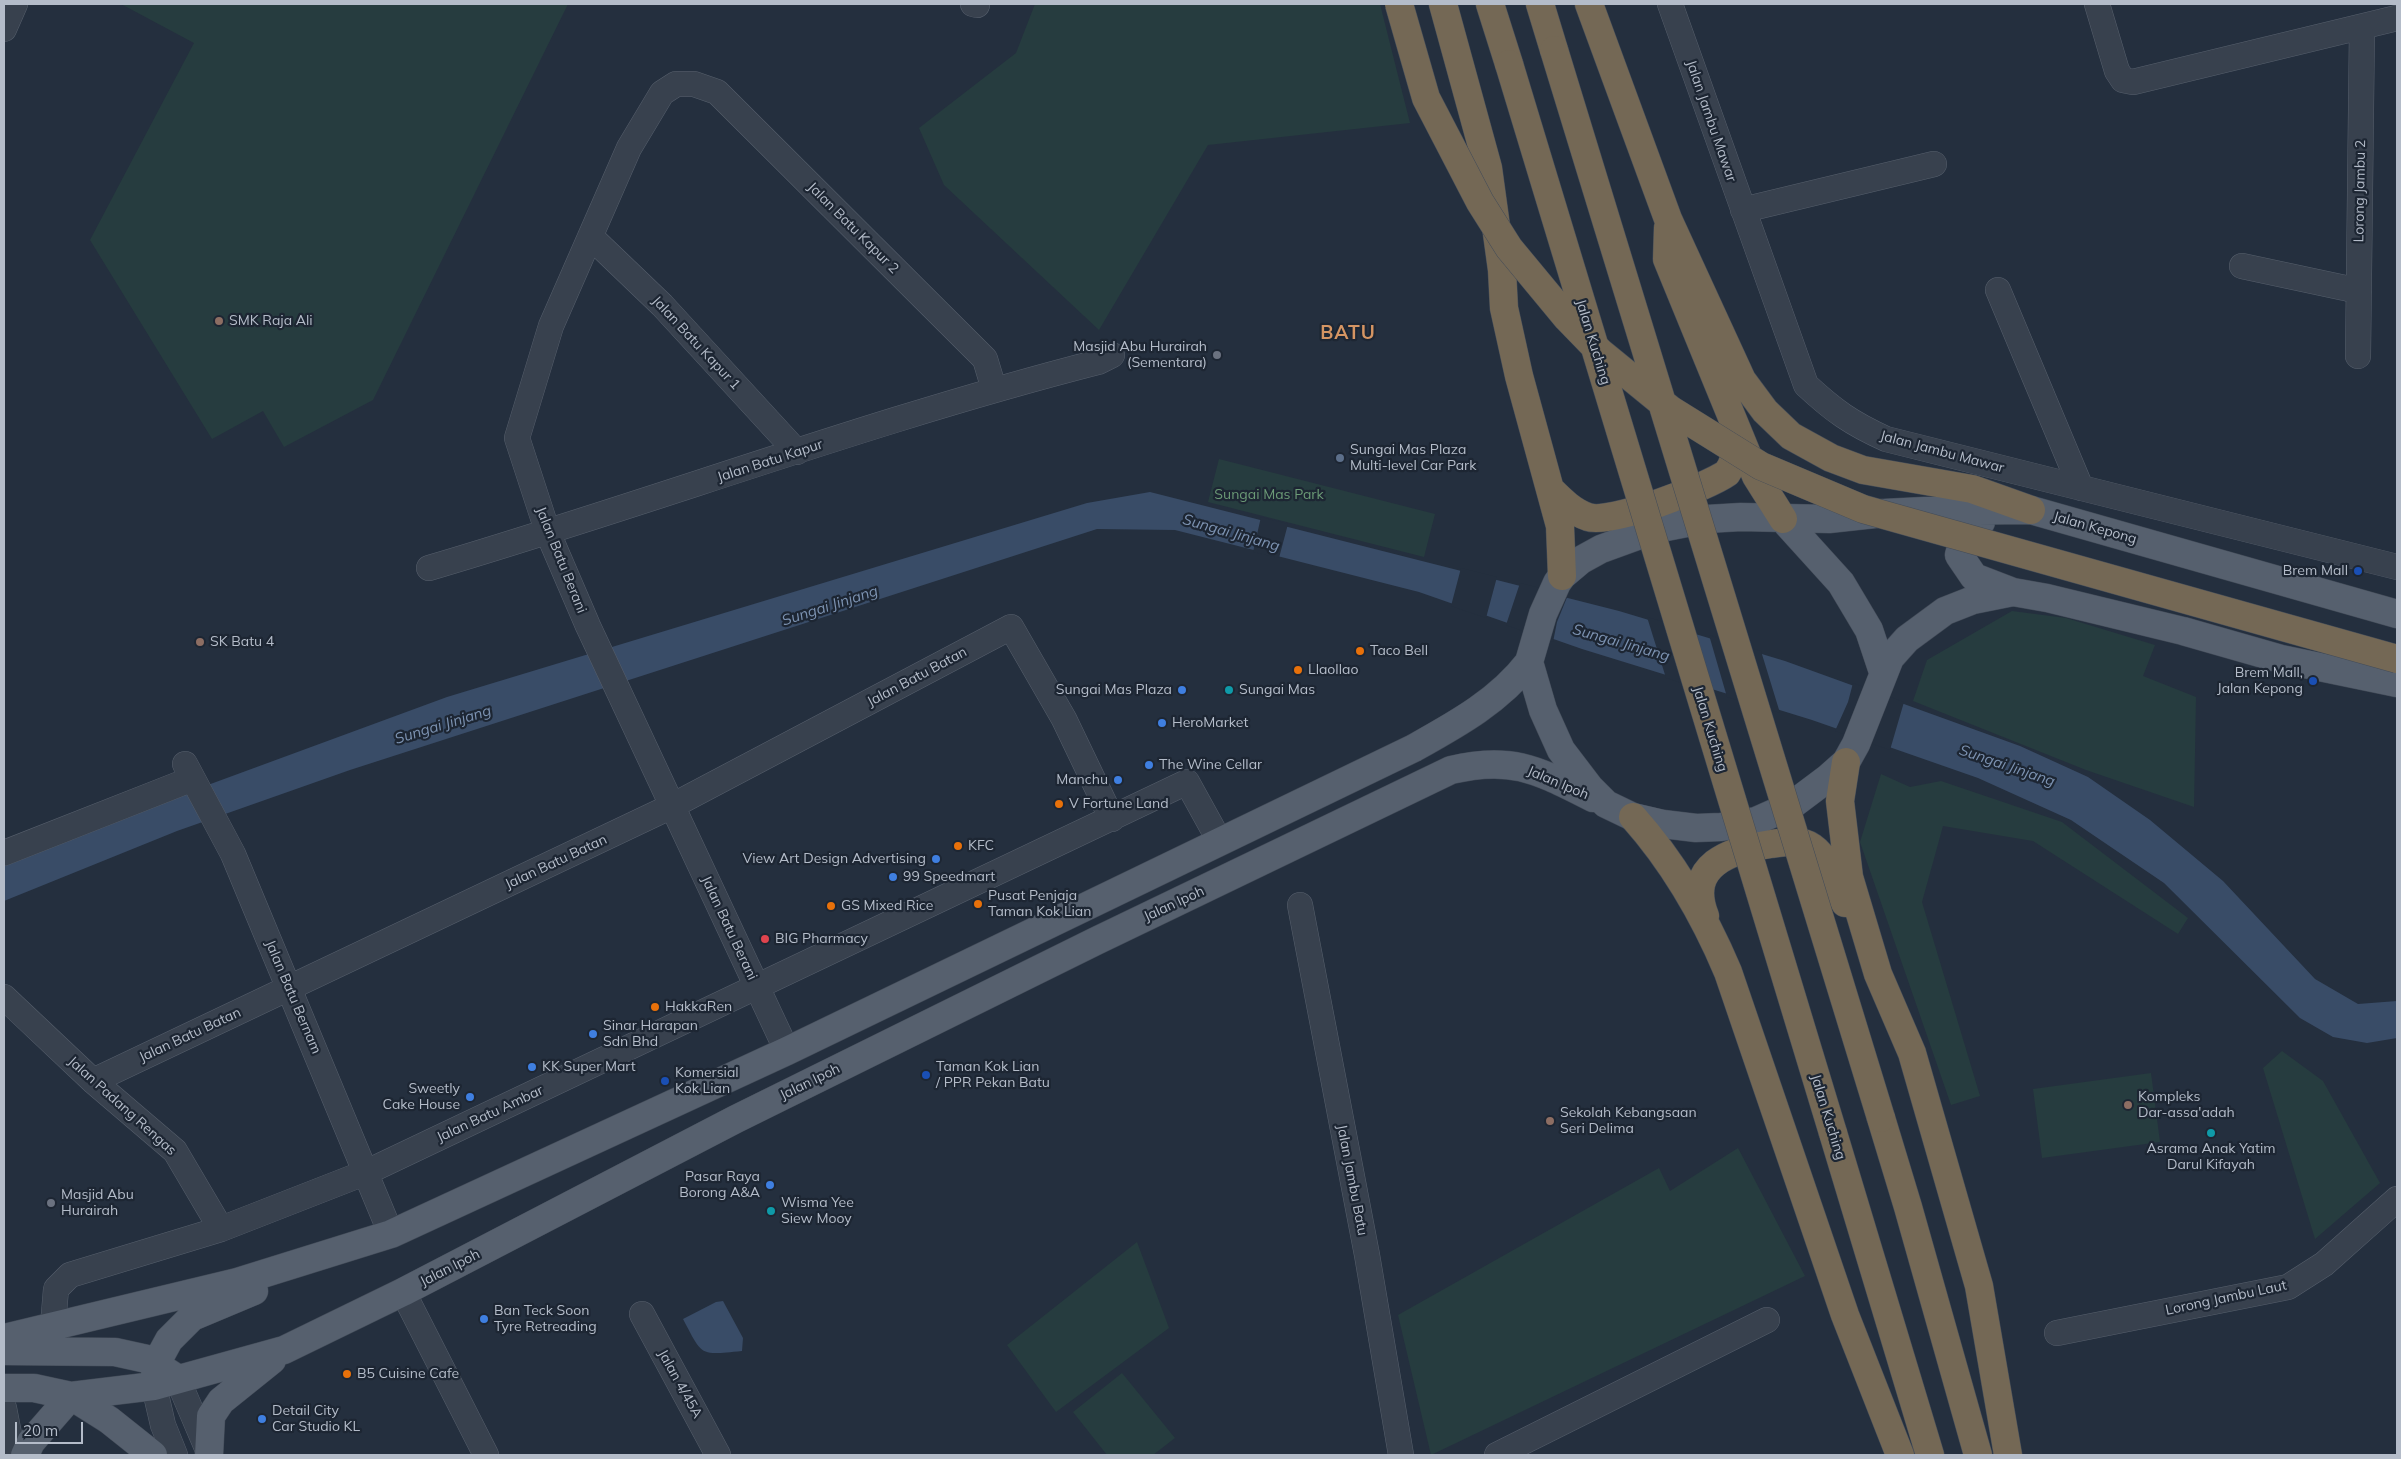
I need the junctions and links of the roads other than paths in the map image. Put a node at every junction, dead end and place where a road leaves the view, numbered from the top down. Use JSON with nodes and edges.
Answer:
{"nodes":[{"id":1,"x":15,"y":4,"type":"edge"},
{"id":2,"x":1399,"y":4,"type":"edge"},
{"id":3,"x":1443,"y":4,"type":"edge"},
{"id":4,"x":1490,"y":4,"type":"edge"},
{"id":5,"x":1540,"y":4,"type":"edge"},
{"id":6,"x":1589,"y":4,"type":"edge"},
{"id":7,"x":1670,"y":4,"type":"edge"},
{"id":8,"x":2098,"y":4,"type":"edge"},
{"id":9,"x":2397,"y":18,"type":"edge"},
{"id":10,"x":2362,"y":27,"type":"junction"},
{"id":11,"x":4,"y":28,"type":"edge"},
{"id":12,"x":694,"y":84,"type":"joint"},
{"id":13,"x":1934,"y":164,"type":"dead end"},
{"id":14,"x":1743,"y":210,"type":"junction"},
{"id":15,"x":1668,"y":219,"type":"junction"},
{"id":16,"x":591,"y":237,"type":"junction"},
{"id":17,"x":2242,"y":266,"type":"dead end"},
{"id":18,"x":1998,"y":290,"type":"dead end"},
{"id":19,"x":2359,"y":290,"type":"junction"},
{"id":20,"x":1112,"y":355,"type":"dead end"},
{"id":21,"x":2358,"y":356,"type":"dead end"},
{"id":22,"x":994,"y":389,"type":"junction"},
{"id":23,"x":1734,"y":422,"type":"junction"},
{"id":24,"x":797,"y":452,"type":"junction"},
{"id":25,"x":2081,"y":488,"type":"junction"},
{"id":26,"x":1550,"y":490,"type":"junction"},
{"id":27,"x":2031,"y":510,"type":"junction"},
{"id":28,"x":1783,"y":519,"type":"junction"},
{"id":29,"x":548,"y":533,"type":"junction"},
{"id":30,"x":2397,"y":567,"type":"edge"},
{"id":31,"x":429,"y":568,"type":"dead end"},
{"id":32,"x":1560,"y":580,"type":"junction"},
{"id":33,"x":2013,"y":592,"type":"junction"},
{"id":34,"x":2397,"y":614,"type":"edge"},
{"id":35,"x":1530,"y":656,"type":"junction"},
{"id":36,"x":2397,"y":659,"type":"edge"},
{"id":37,"x":1883,"y":672,"type":"junction"},
{"id":38,"x":2397,"y":683,"type":"edge"},
{"id":39,"x":1851,"y":753,"type":"junction"},
{"id":40,"x":1606,"y":804,"type":"junction"},
{"id":41,"x":672,"y":806,"type":"junction"},
{"id":42,"x":1633,"y":817,"type":"junction"},
{"id":43,"x":1112,"y":819,"type":"junction"},
{"id":44,"x":1220,"y":840,"type":"junction"},
{"id":45,"x":4,"y":853,"type":"edge"},
{"id":46,"x":1300,"y":905,"type":"dead end"},
{"id":47,"x":1712,"y":933,"type":"junction"},
{"id":48,"x":1878,"y":974,"type":"junction"},
{"id":49,"x":290,"y":988,"type":"junction"},
{"id":50,"x":757,"y":988,"type":"junction"},
{"id":51,"x":4,"y":997,"type":"edge"},
{"id":52,"x":787,"y":1050,"type":"junction"},
{"id":53,"x":93,"y":1081,"type":"junction"},
{"id":54,"x":367,"y":1172,"type":"junction"},
{"id":55,"x":2397,"y":1199,"type":"edge"},
{"id":56,"x":221,"y":1229,"type":"junction"},
{"id":57,"x":391,"y":1234,"type":"junction"},
{"id":58,"x":403,"y":1292,"type":"junction"},
{"id":59,"x":642,"y":1314,"type":"dead end"},
{"id":60,"x":1767,"y":1320,"type":"dead end"},
{"id":61,"x":53,"y":1325,"type":"junction"},
{"id":62,"x":2057,"y":1333,"type":"dead end"},
{"id":63,"x":4,"y":1338,"type":"edge"},
{"id":64,"x":4,"y":1350,"type":"edge"},
{"id":65,"x":284,"y":1350,"type":"junction"},
{"id":66,"x":163,"y":1377,"type":"junction"},
{"id":67,"x":4,"y":1388,"type":"edge"},
{"id":68,"x":71,"y":1396,"type":"junction"},
{"id":69,"x":4,"y":1408,"type":"edge"},
{"id":70,"x":12,"y":1455,"type":"edge"},
{"id":71,"x":25,"y":1455,"type":"edge"},
{"id":72,"x":153,"y":1455,"type":"edge"},
{"id":73,"x":175,"y":1455,"type":"edge"},
{"id":74,"x":210,"y":1455,"type":"edge"},
{"id":75,"x":486,"y":1455,"type":"edge"},
{"id":76,"x":718,"y":1455,"type":"edge"},
{"id":77,"x":1401,"y":1455,"type":"edge"},
{"id":78,"x":1497,"y":1455,"type":"edge"},
{"id":79,"x":1900,"y":1455,"type":"edge"},
{"id":80,"x":1930,"y":1455,"type":"edge"},
{"id":81,"x":1978,"y":1455,"type":"edge"},
{"id":82,"x":2008,"y":1455,"type":"edge"}],
"edges":[{"from":1,"to":11,"type":"street"},
{"from":2,"to":36,"type":"highway","bridge":true},
{"from":3,"to":26,"type":"highway"},
{"from":4,"to":80,"type":"highway","name":"Jalan Kuching","bridge":true},
{"from":5,"to":81,"type":"highway","bridge":true},
{"from":6,"to":15,"type":"highway"},
{"from":7,"to":14,"type":"street","name":"Jalan Jambu Mawar"},
{"from":8,"to":10,"type":"street"},
{"from":9,"to":10,"type":"street"},
{"from":10,"to":19,"type":"street","name":"Lorong Jambu 2"},
{"from":12,"to":16,"type":"street","name":"Jalan Batu Berani"},
{"from":12,"to":22,"type":"street","name":"Jalan Batu Kapur 2"},
{"from":13,"to":14,"type":"street"},
{"from":14,"to":25,"type":"street","name":"Jalan Jambu Mawar"},
{"from":15,"to":23,"type":"highway"},
{"from":15,"to":27,"type":"highway"},
{"from":16,"to":24,"type":"street","name":"Jalan Batu Kapur 1"},
{"from":16,"to":29,"type":"street","name":"Jalan Batu Berani"},
{"from":17,"to":19,"type":"street"},
{"from":18,"to":25,"type":"street"},
{"from":19,"to":21,"type":"street","name":"Lorong Jambu 2"},
{"from":20,"to":22,"type":"street","name":"Jalan Batu Kapur"},
{"from":22,"to":24,"type":"street","name":"Jalan Batu Kapur"},
{"from":23,"to":26,"type":"highway"},
{"from":23,"to":28,"type":"highway"},
{"from":24,"to":29,"type":"street","name":"Jalan Batu Kapur"},
{"from":25,"to":30,"type":"street","name":"Jalan Jambu Mawar"},
{"from":26,"to":32,"type":"highway"},
{"from":27,"to":28,"type":"main road","name":"Jalan Kepong"},
{"from":27,"to":33,"type":"main road"},
{"from":27,"to":34,"type":"main road","name":"Jalan Kepong"},
{"from":28,"to":32,"type":"main road","name":"Jalan Kepong"},
{"from":28,"to":37,"type":"main road"},
{"from":29,"to":31,"type":"street","name":"Jalan Batu Kapur"},
{"from":29,"to":41,"type":"street","name":"Jalan Batu Berani"},
{"from":32,"to":35,"type":"main road"},
{"from":33,"to":37,"type":"main road"},
{"from":33,"to":38,"type":"main road"},
{"from":35,"to":40,"type":"main road"},
{"from":35,"to":44,"type":"main road"},
{"from":37,"to":39,"type":"main road"},
{"from":39,"to":42,"type":"main road","name":"Jalan Ipoh"},
{"from":39,"to":48,"type":"highway"},
{"from":40,"to":42,"type":"main road","name":"Jalan Ipoh"},
{"from":40,"to":58,"type":"main road","name":"Jalan Ipoh"},
{"from":41,"to":43,"type":"street","name":"Jalan Batu Batan"},
{"from":41,"to":49,"type":"street","name":"Jalan Batu Batan"},
{"from":41,"to":50,"type":"street","name":"Jalan Batu Berani"},
{"from":42,"to":47,"type":"highway"},
{"from":43,"to":44,"type":"street","name":"Jalan Batu Ambar"},
{"from":43,"to":50,"type":"street","name":"Jalan Batu Ambar"},
{"from":44,"to":52,"type":"main road"},
{"from":45,"to":49,"type":"street","name":"Jalan Batu Bernam"},
{"from":46,"to":77,"type":"street","name":"Jalan Jambu Batu"},
{"from":47,"to":48,"type":"highway"},
{"from":47,"to":79,"type":"highway"},
{"from":48,"to":82,"type":"highway"},
{"from":49,"to":53,"type":"street","name":"Jalan Batu Batan"},
{"from":49,"to":54,"type":"street","name":"Jalan Batu Bernam"},
{"from":50,"to":52,"type":"street","name":"Jalan Batu Berani"},
{"from":50,"to":54,"type":"street","name":"Jalan Batu Ambar"},
{"from":51,"to":53,"type":"street","name":"Jalan Padang Rengas"},
{"from":52,"to":57,"type":"main road"},
{"from":53,"to":56,"type":"street","name":"Jalan Padang Rengas"},
{"from":54,"to":56,"type":"street","name":"Jalan Batu Ambar"},
{"from":54,"to":57,"type":"street","name":"Jalan Batu Bernam"},
{"from":55,"to":62,"type":"street","name":"Lorong Jambu Laut"},
{"from":56,"to":61,"type":"street","name":"Jalan Batu Ambar"},
{"from":57,"to":61,"type":"main road"},
{"from":57,"to":66,"type":"main road"},
{"from":58,"to":65,"type":"main road","name":"Jalan Ipoh"},
{"from":58,"to":75,"type":"street"},
{"from":59,"to":76,"type":"street","name":"Jalan 4/45A"},
{"from":60,"to":78,"type":"street"},
{"from":61,"to":63,"type":"main road"},
{"from":64,"to":66,"type":"main road"},
{"from":65,"to":66,"type":"main road","name":"Jalan Ipoh"},
{"from":65,"to":74,"type":"main road"},
{"from":66,"to":68,"type":"main road","name":"Jalan Ipoh"},
{"from":66,"to":73,"type":"street"},
{"from":66,"to":74,"type":"street"},
{"from":67,"to":68,"type":"main road","name":"Jalan Ipoh"},
{"from":68,"to":71,"type":"main road"},
{"from":68,"to":72,"type":"main road"},
{"from":69,"to":70,"type":"street"}]}
